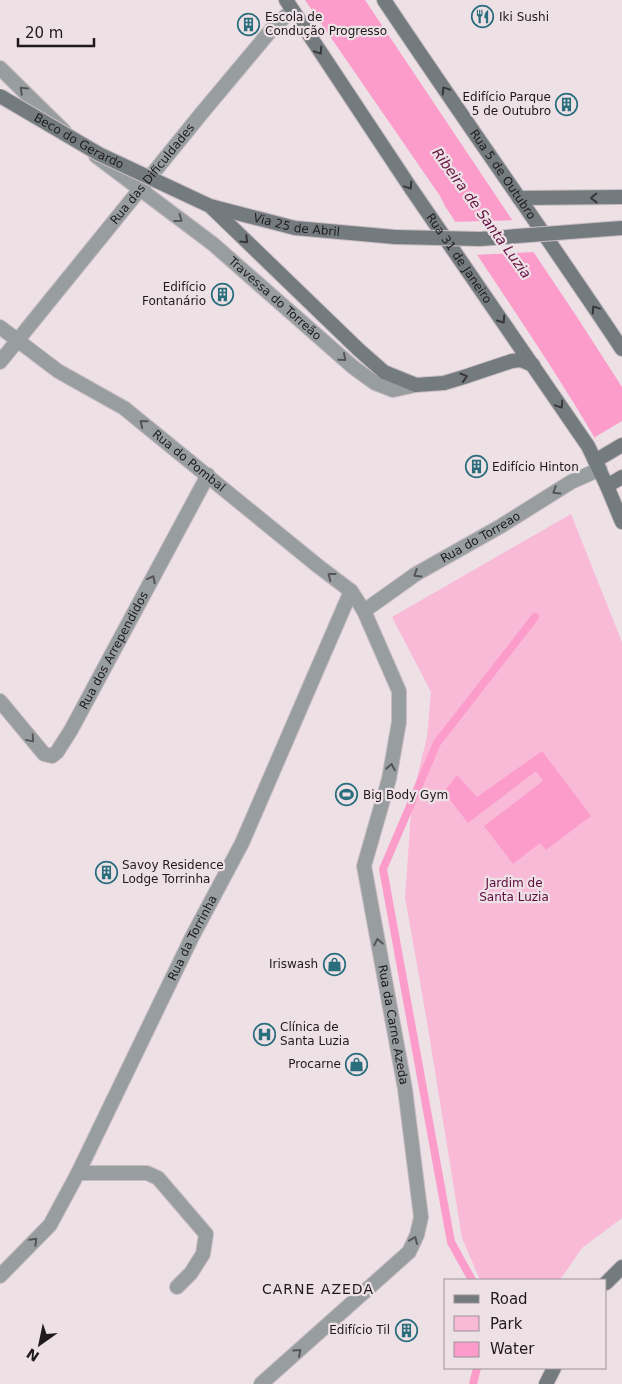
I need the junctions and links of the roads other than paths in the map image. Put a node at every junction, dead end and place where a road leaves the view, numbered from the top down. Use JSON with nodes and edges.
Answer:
{"nodes":[{"id":1,"x":384,"y":0,"type":"edge"},
{"id":2,"x":289,"y":5,"type":"edge"},
{"id":3,"x":0,"y":68,"type":"edge"},
{"id":4,"x":0,"y":96,"type":"edge"},
{"id":5,"x":140,"y":190,"type":"junction"},
{"id":6,"x":622,"y":197,"type":"edge"},
{"id":7,"x":519,"y":198,"type":"junction"},
{"id":8,"x":210,"y":206,"type":"junction"},
{"id":9,"x":622,"y":228,"type":"edge"},
{"id":10,"x":0,"y":327,"type":"edge"},
{"id":11,"x":17,"y":341,"type":"junction"},
{"id":12,"x":622,"y":349,"type":"edge"},
{"id":13,"x":0,"y":362,"type":"edge"},
{"id":14,"x":533,"y":365,"type":"junction"},
{"id":15,"x":416,"y":385,"type":"junction"},
{"id":16,"x":622,"y":445,"type":"edge"},
{"id":17,"x":601,"y":461,"type":"junction"},
{"id":18,"x":208,"y":475,"type":"junction"},
{"id":19,"x":622,"y":478,"type":"edge"},
{"id":20,"x":607,"y":486,"type":"junction"},
{"id":21,"x":622,"y":522,"type":"edge"},
{"id":22,"x":351,"y":591,"type":"junction"},
{"id":23,"x":364,"y":611,"type":"junction"},
{"id":24,"x":0,"y":701,"type":"edge"},
{"id":25,"x":75,"y":1178,"type":"junction"},
{"id":26,"x":622,"y":1267,"type":"edge"},
{"id":27,"x":0,"y":1276,"type":"edge"},
{"id":28,"x":607,"y":1282,"type":"edge"},
{"id":29,"x":177,"y":1287,"type":"dead end"},
{"id":30,"x":554,"y":1369,"type":"edge"},
{"id":31,"x":261,"y":1384,"type":"edge"},
{"id":32,"x":546,"y":1384,"type":"edge"}],
"edges":[{"from":7,"to":1,"type":"main road","name":"Rua 5 de Outubro","one_way":true},
{"from":2,"to":5,"type":"street","name":"Rua das Dificuldades"},
{"from":2,"to":14,"type":"main road","name":"Rua 31 de Janeiro","one_way":true},
{"from":5,"to":3,"type":"street","name":"Beco do Gerardo","one_way":true},
{"from":4,"to":8,"type":"main road","name":"Via 25 de Abril","bridge":true},
{"from":5,"to":11,"type":"street","name":"Rua das Dificuldades"},
{"from":5,"to":15,"type":"street","name":"Travessa do Torreão","one_way":true},
{"from":6,"to":7,"type":"main road","one_way":true},
{"from":12,"to":7,"type":"main road","name":"Rua 5 de Outubro","one_way":true},
{"from":8,"to":9,"type":"main road","name":"Via 25 de Abril","bridge":true},
{"from":8,"to":15,"type":"main road","one_way":true},
{"from":10,"to":11,"type":"street","name":"Rua do Pombal"},
{"from":11,"to":13,"type":"street","name":"Rua das Dificuldades"},
{"from":18,"to":11,"type":"street","name":"Rua do Pombal","one_way":true},
{"from":15,"to":14,"type":"main road","one_way":true},
{"from":14,"to":17,"type":"main road","name":"Rua 31 de Janeiro","one_way":true},
{"from":16,"to":17,"type":"main road"},
{"from":17,"to":20,"type":"main road","name":"Rua 31 de Janeiro"},
{"from":17,"to":23,"type":"street","name":"Rua do Torreao","one_way":true},
{"from":22,"to":18,"type":"street","name":"Rua do Pombal","one_way":true},
{"from":24,"to":18,"type":"street","name":"Rua dos Arrependidos","one_way":true},
{"from":19,"to":20,"type":"main road"},
{"from":20,"to":21,"type":"main road","name":"Rua 31 de Janeiro"},
{"from":22,"to":23,"type":"street","name":"Rua do Pombal"},
{"from":22,"to":25,"type":"street","name":"Rua da Torrinha"},
{"from":31,"to":23,"type":"street","name":"Rua da Carne Azeda","one_way":true},
{"from":27,"to":25,"type":"street","name":"Rua da Torrinha","one_way":true},
{"from":25,"to":29,"type":"street"},
{"from":26,"to":28,"type":"main road"},
{"from":30,"to":32,"type":"main road"}]}
